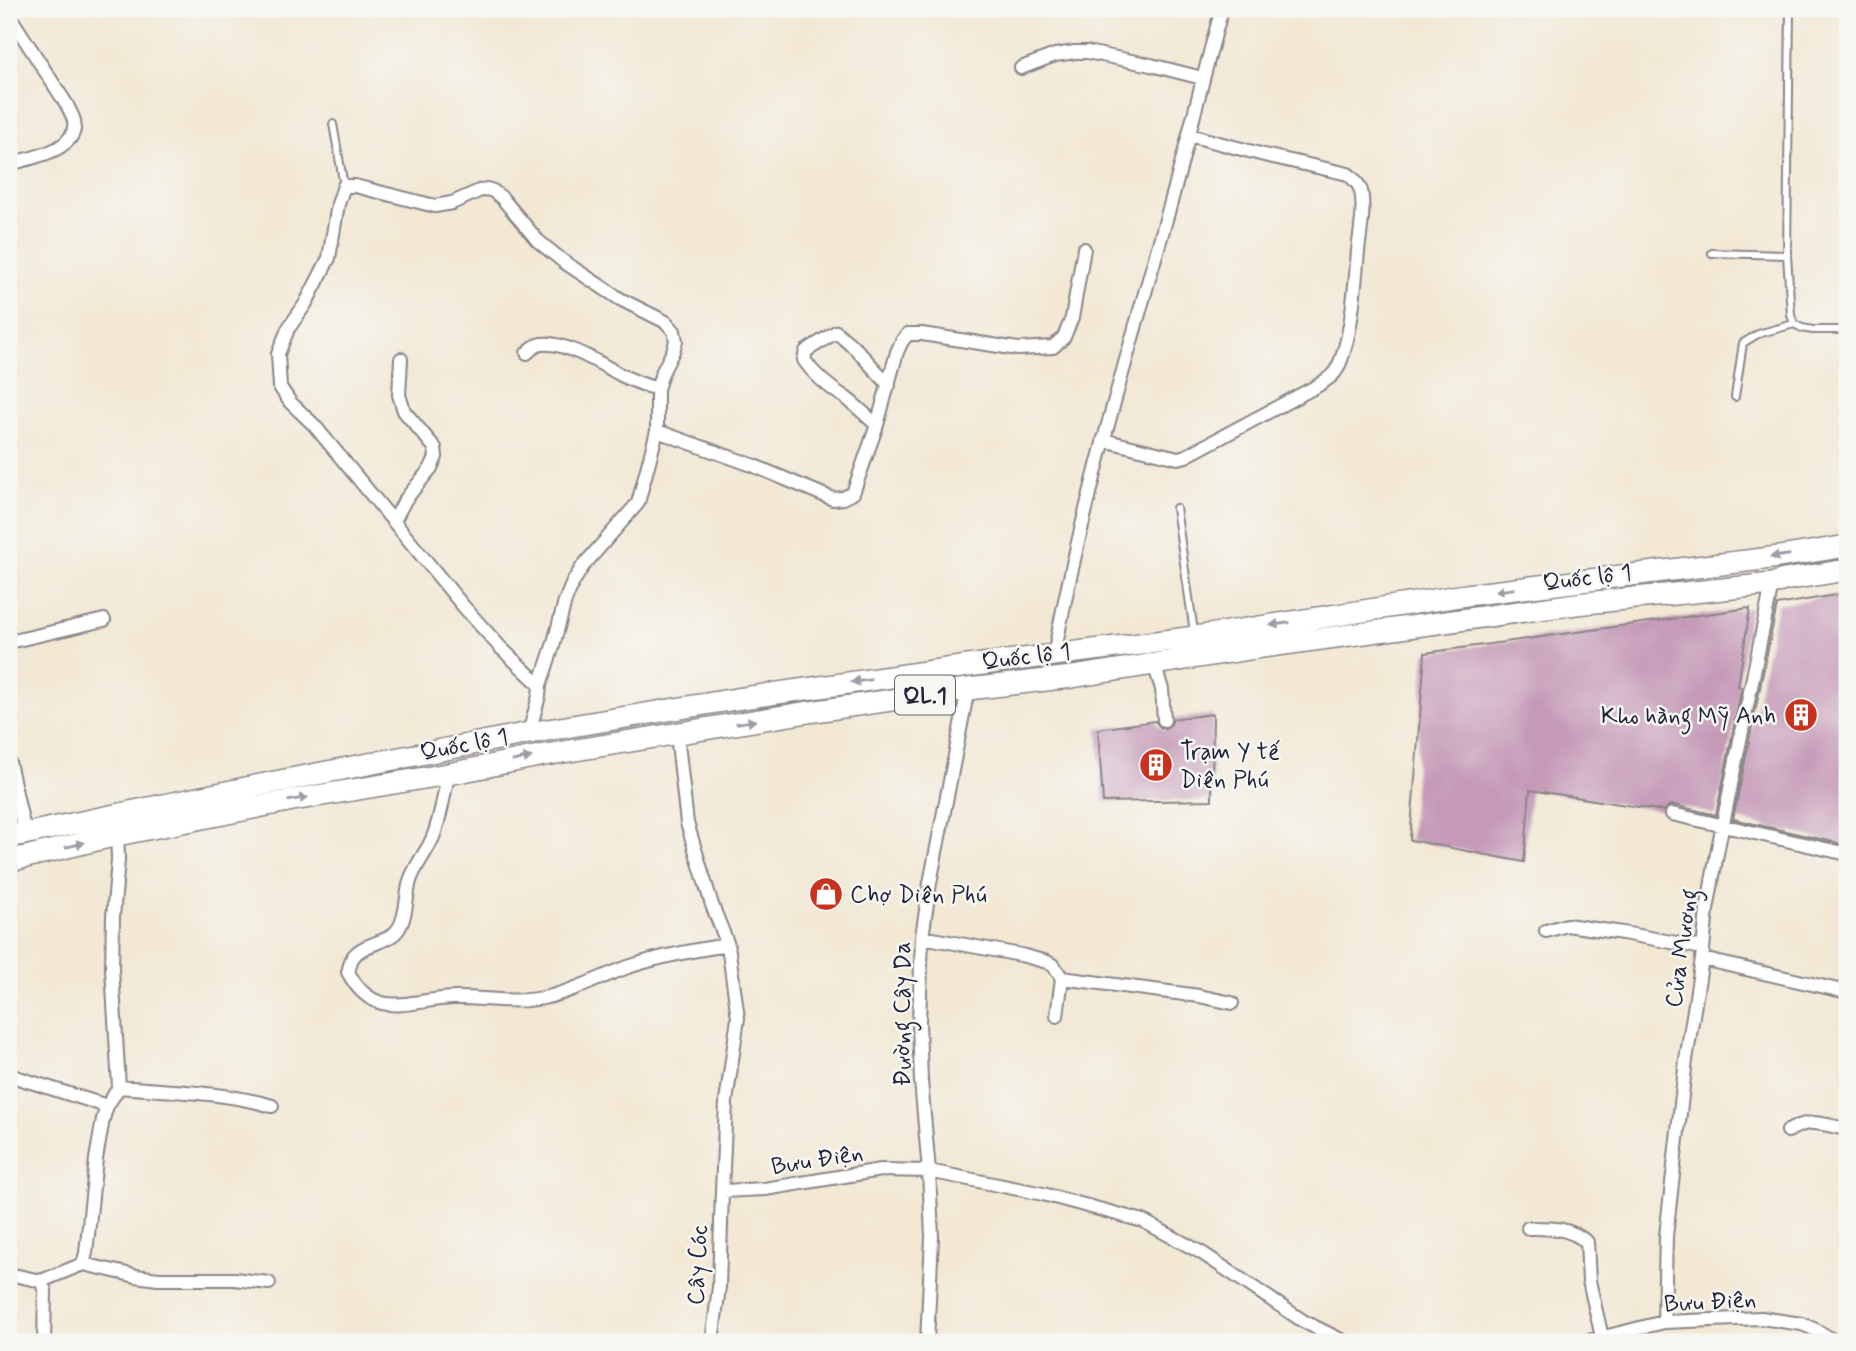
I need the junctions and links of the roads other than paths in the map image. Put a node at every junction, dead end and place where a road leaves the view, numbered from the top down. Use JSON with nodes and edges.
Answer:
{"nodes":[{"id":1,"x":1222,"y":9,"type":"edge"},
{"id":2,"x":1790,"y":9,"type":"edge"},
{"id":3,"x":9,"y":15,"type":"edge"},
{"id":4,"x":1021,"y":68,"type":"dead end"},
{"id":5,"x":1202,"y":78,"type":"junction"},
{"id":6,"x":332,"y":124,"type":"dead end"},
{"id":7,"x":1189,"y":135,"type":"junction"},
{"id":8,"x":9,"y":164,"type":"edge"},
{"id":9,"x":344,"y":186,"type":"junction"},
{"id":10,"x":1084,"y":249,"type":"dead end"},
{"id":11,"x":1712,"y":253,"type":"dead end"},
{"id":12,"x":1787,"y":255,"type":"junction"},
{"id":13,"x":1794,"y":324,"type":"junction"},
{"id":14,"x":1847,"y":330,"type":"edge"},
{"id":15,"x":527,"y":353,"type":"dead end"},
{"id":16,"x":401,"y":359,"type":"dead end"},
{"id":17,"x":889,"y":385,"type":"junction"},
{"id":18,"x":657,"y":389,"type":"junction"},
{"id":19,"x":1735,"y":397,"type":"dead end"},
{"id":20,"x":877,"y":425,"type":"junction"},
{"id":21,"x":657,"y":431,"type":"junction"},
{"id":22,"x":1103,"y":440,"type":"junction"},
{"id":23,"x":1176,"y":508,"type":"dead end"},
{"id":24,"x":394,"y":522,"type":"junction"},
{"id":25,"x":1847,"y":546,"type":"edge"},
{"id":26,"x":1847,"y":570,"type":"edge"},
{"id":27,"x":1772,"y":583,"type":"junction"},
{"id":28,"x":104,"y":620,"type":"dead end"},
{"id":29,"x":1195,"y":637,"type":"junction"},
{"id":30,"x":9,"y":642,"type":"edge"},
{"id":31,"x":1054,"y":656,"type":"junction"},
{"id":32,"x":1154,"y":664,"type":"junction"},
{"id":33,"x":540,"y":685,"type":"junction"},
{"id":34,"x":968,"y":689,"type":"junction"},
{"id":35,"x":1164,"y":720,"type":"dead end"},
{"id":36,"x":529,"y":733,"type":"junction"},
{"id":37,"x":677,"y":734,"type":"junction"},
{"id":38,"x":9,"y":762,"type":"edge"},
{"id":39,"x":449,"y":774,"type":"junction"},
{"id":40,"x":1672,"y":814,"type":"dead end"},
{"id":41,"x":116,"y":825,"type":"junction"},
{"id":42,"x":1722,"y":825,"type":"junction"},
{"id":43,"x":17,"y":835,"type":"edge"},
{"id":44,"x":1847,"y":854,"type":"edge"},
{"id":45,"x":9,"y":861,"type":"edge"},
{"id":46,"x":1546,"y":931,"type":"dead end"},
{"id":47,"x":922,"y":937,"type":"junction"},
{"id":48,"x":728,"y":946,"type":"junction"},
{"id":49,"x":1702,"y":953,"type":"junction"},
{"id":50,"x":1062,"y":978,"type":"junction"},
{"id":51,"x":1847,"y":992,"type":"edge"},
{"id":52,"x":1232,"y":1003,"type":"dead end"},
{"id":53,"x":1058,"y":1016,"type":"dead end"},
{"id":54,"x":9,"y":1075,"type":"edge"},
{"id":55,"x":119,"y":1087,"type":"junction"},
{"id":56,"x":107,"y":1106,"type":"junction"},
{"id":57,"x":272,"y":1106,"type":"dead end"},
{"id":58,"x":1847,"y":1129,"type":"edge"},
{"id":59,"x":1788,"y":1131,"type":"dead end"},
{"id":60,"x":929,"y":1171,"type":"junction"},
{"id":61,"x":722,"y":1191,"type":"junction"},
{"id":62,"x":1528,"y":1228,"type":"dead end"},
{"id":63,"x":83,"y":1264,"type":"junction"},
{"id":64,"x":9,"y":1274,"type":"edge"},
{"id":65,"x":41,"y":1281,"type":"junction"},
{"id":66,"x":269,"y":1283,"type":"dead end"},
{"id":67,"x":1664,"y":1322,"type":"junction"},
{"id":68,"x":1602,"y":1337,"type":"junction"},
{"id":69,"x":44,"y":1342,"type":"edge"},
{"id":70,"x":712,"y":1342,"type":"edge"},
{"id":71,"x":927,"y":1342,"type":"edge"},
{"id":72,"x":1345,"y":1342,"type":"edge"},
{"id":73,"x":1584,"y":1342,"type":"edge"},
{"id":74,"x":1836,"y":1342,"type":"edge"}],
"edges":[{"from":1,"to":5,"type":"street"},
{"from":2,"to":12,"type":"lane"},
{"from":3,"to":8,"type":"street"},
{"from":4,"to":5,"type":"street"},
{"from":5,"to":7,"type":"street"},
{"from":6,"to":9,"type":"lane"},
{"from":7,"to":22,"type":"street"},
{"from":7,"to":22,"type":"street"},
{"from":9,"to":18,"type":"street"},
{"from":9,"to":24,"type":"street"},
{"from":10,"to":17,"type":"street"},
{"from":11,"to":12,"type":"lane"},
{"from":12,"to":13,"type":"lane"},
{"from":13,"to":14,"type":"lane"},
{"from":13,"to":19,"type":"lane"},
{"from":15,"to":18,"type":"street"},
{"from":16,"to":24,"type":"street"},
{"from":17,"to":20,"type":"street"},
{"from":17,"to":20,"type":"street"},
{"from":18,"to":21,"type":"street"},
{"from":20,"to":21,"type":"street"},
{"from":21,"to":33,"type":"street"},
{"from":22,"to":31,"type":"street"},
{"from":23,"to":29,"type":"lane"},
{"from":24,"to":33,"type":"street"},
{"from":25,"to":29,"type":"highway","name":"Quốc lộ 1","number":"QL.1","one_way":true},
{"from":26,"to":27,"type":"highway","name":"Quốc lộ 1","number":"QL.1"},
{"from":27,"to":32,"type":"highway","name":"Quốc lộ 1","number":"QL.1"},
{"from":27,"to":42,"type":"street","name":"Cửa Mương"},
{"from":28,"to":30,"type":"street"},
{"from":29,"to":31,"type":"highway","name":"Quốc lộ 1","number":"QL.1"},
{"from":31,"to":36,"type":"highway","name":"Quốc lộ 1","number":"QL.1","one_way":true},
{"from":32,"to":34,"type":"highway","name":"Quốc lộ 1","number":"QL.1"},
{"from":32,"to":35,"type":"street"},
{"from":33,"to":36,"type":"street"},
{"from":37,"to":34,"type":"highway","name":"Quốc lộ 1","number":"QL.1","one_way":true},
{"from":34,"to":47,"type":"street","name":"Đường Cây Da"},
{"from":36,"to":41,"type":"highway","name":"Quốc lộ 1","number":"QL.1"},
{"from":39,"to":37,"type":"highway","name":"Quốc lộ 1","number":"QL.1","one_way":true},
{"from":37,"to":48,"type":"street"},
{"from":38,"to":43,"type":"street"},
{"from":41,"to":39,"type":"highway","name":"Quốc lộ 1","number":"QL.1","one_way":true},
{"from":39,"to":48,"type":"street"},
{"from":40,"to":42,"type":"street"},
{"from":41,"to":43,"type":"highway","name":"Quốc lộ 1","number":"QL.1"},
{"from":45,"to":41,"type":"highway","name":"Quốc lộ 1","number":"QL.1","one_way":true},
{"from":41,"to":55,"type":"street"},
{"from":42,"to":44,"type":"street"},
{"from":42,"to":49,"type":"street","name":"Cửa Mương"},
{"from":46,"to":49,"type":"street"},
{"from":47,"to":50,"type":"street"},
{"from":47,"to":60,"type":"street","name":"Đường Cây Da"},
{"from":48,"to":61,"type":"street"},
{"from":49,"to":51,"type":"street"},
{"from":49,"to":67,"type":"street","name":"Cửa Mương"},
{"from":50,"to":52,"type":"street"},
{"from":50,"to":53,"type":"street"},
{"from":54,"to":56,"type":"street"},
{"from":55,"to":56,"type":"street"},
{"from":55,"to":57,"type":"street"},
{"from":56,"to":63,"type":"street"},
{"from":58,"to":59,"type":"street"},
{"from":60,"to":61,"type":"street","name":"Bưu Điện"},
{"from":60,"to":71,"type":"street","name":"Đường Cây Da"},
{"from":60,"to":72,"type":"street","name":"Bưu Điện"},
{"from":61,"to":70,"type":"street","name":"Cây Cóc"},
{"from":62,"to":68,"type":"street"},
{"from":63,"to":65,"type":"street"},
{"from":63,"to":66,"type":"street"},
{"from":64,"to":65,"type":"street"},
{"from":65,"to":69,"type":"street"},
{"from":67,"to":68,"type":"street","name":"Bưu Điện"},
{"from":67,"to":74,"type":"street","name":"Bưu Điện"},
{"from":68,"to":73,"type":"street","name":"Bưu Điện"}]}
